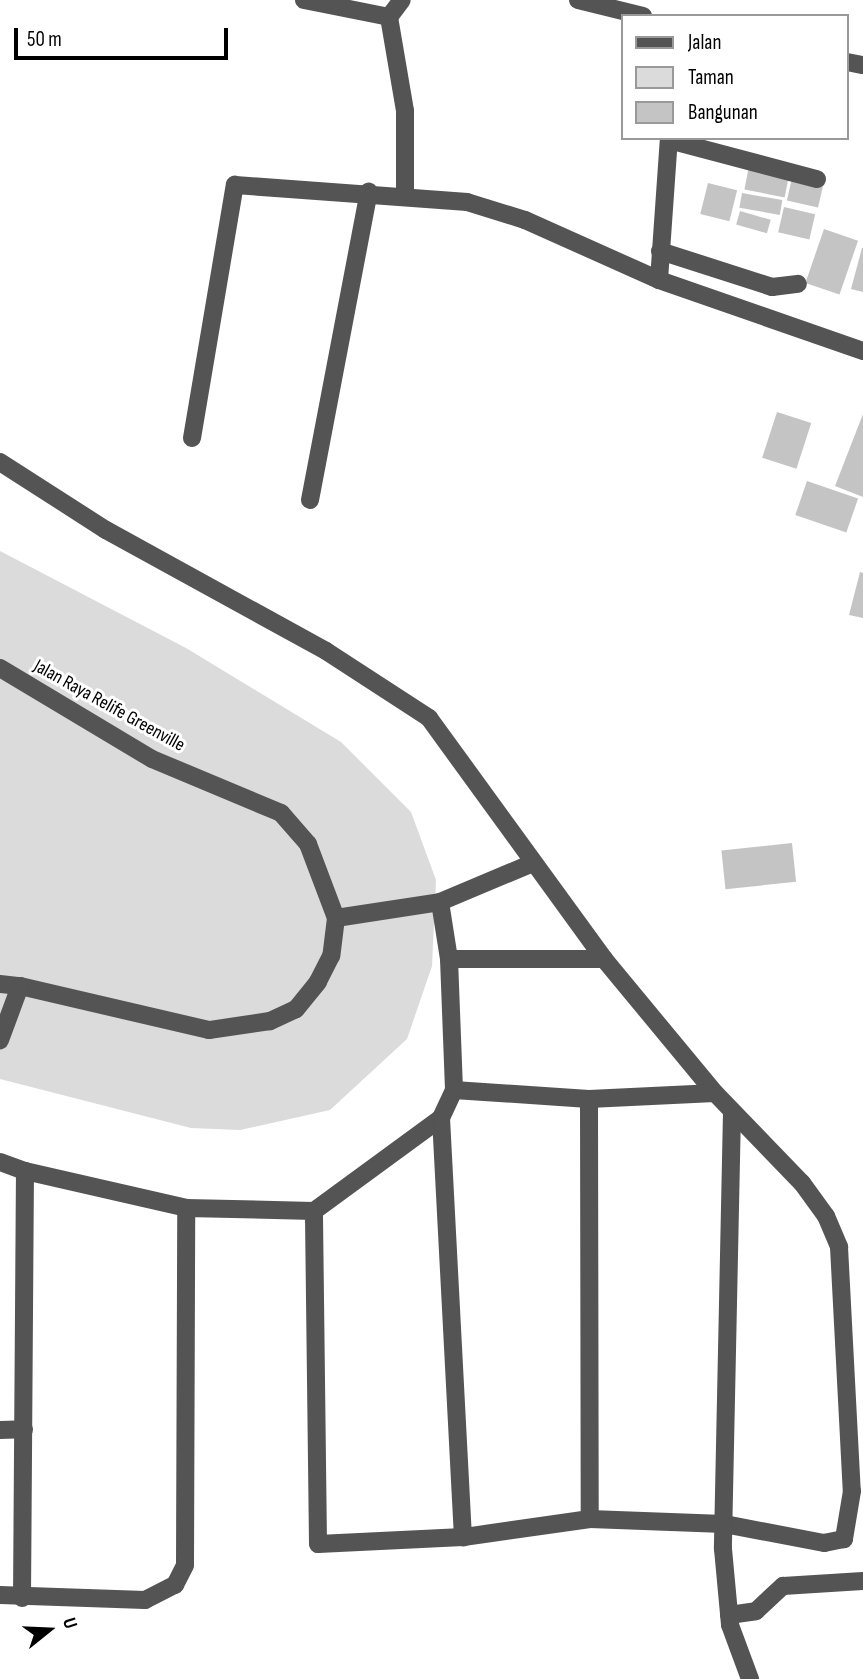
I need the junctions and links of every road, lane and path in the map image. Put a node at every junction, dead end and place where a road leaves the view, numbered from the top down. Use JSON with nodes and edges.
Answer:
{"nodes":[{"id":1,"x":303,"y":0,"type":"edge"},
{"id":2,"x":402,"y":0,"type":"edge"},
{"id":3,"x":578,"y":0,"type":"edge"},
{"id":4,"x":343,"y":4,"type":"edge"},
{"id":5,"x":635,"y":14,"type":"edge"},
{"id":6,"x":389,"y":17,"type":"junction"},
{"id":7,"x":669,"y":140,"type":"edge"},
{"id":8,"x":673,"y":140,"type":"edge"},
{"id":9,"x":817,"y":178,"type":"dead end"},
{"id":10,"x":369,"y":192,"type":"junction"},
{"id":11,"x":405,"y":194,"type":"junction"},
{"id":12,"x":660,"y":251,"type":"junction"},
{"id":13,"x":659,"y":280,"type":"junction"},
{"id":14,"x":797,"y":284,"type":"dead end"},
{"id":15,"x":863,"y":351,"type":"edge"},
{"id":16,"x":192,"y":438,"type":"dead end"},
{"id":17,"x":0,"y":462,"type":"edge"},
{"id":18,"x":310,"y":500,"type":"dead end"},
{"id":19,"x":0,"y":668,"type":"edge"},
{"id":20,"x":533,"y":863,"type":"junction"},
{"id":21,"x":440,"y":902,"type":"junction"},
{"id":22,"x":336,"y":918,"type":"junction"},
{"id":23,"x":449,"y":959,"type":"junction"},
{"id":24,"x":604,"y":959,"type":"junction"},
{"id":25,"x":0,"y":984,"type":"edge"},
{"id":26,"x":20,"y":986,"type":"junction"},
{"id":27,"x":0,"y":1040,"type":"edge"},
{"id":28,"x":454,"y":1090,"type":"junction"},
{"id":29,"x":715,"y":1093,"type":"junction"},
{"id":30,"x":589,"y":1099,"type":"junction"},
{"id":31,"x":732,"y":1112,"type":"junction"},
{"id":32,"x":440,"y":1118,"type":"junction"},
{"id":33,"x":0,"y":1162,"type":"edge"},
{"id":34,"x":24,"y":1171,"type":"junction"},
{"id":35,"x":186,"y":1208,"type":"junction"},
{"id":36,"x":314,"y":1211,"type":"junction"},
{"id":37,"x":24,"y":1429,"type":"junction"},
{"id":38,"x":0,"y":1430,"type":"edge"},
{"id":39,"x":590,"y":1519,"type":"junction"},
{"id":40,"x":724,"y":1524,"type":"junction"},
{"id":41,"x":463,"y":1537,"type":"junction"},
{"id":42,"x":863,"y":1581,"type":"edge"},
{"id":43,"x":0,"y":1595,"type":"edge"},
{"id":44,"x":22,"y":1598,"type":"junction"},
{"id":45,"x":729,"y":1615,"type":"junction"},
{"id":46,"x":750,"y":1679,"type":"edge"}],
"edges":[{"from":1,"to":4,"type":"street"},
{"from":2,"to":6,"type":"street"},
{"from":3,"to":5,"type":"street"},
{"from":4,"to":6,"type":"street"},
{"from":6,"to":11,"type":"street"},
{"from":7,"to":12,"type":"street"},
{"from":8,"to":9,"type":"street"},
{"from":10,"to":11,"type":"street"},
{"from":10,"to":16,"type":"street"},
{"from":10,"to":18,"type":"street"},
{"from":11,"to":13,"type":"street"},
{"from":12,"to":13,"type":"street"},
{"from":12,"to":14,"type":"street"},
{"from":13,"to":15,"type":"street"},
{"from":17,"to":20,"type":"street"},
{"from":19,"to":22,"type":"street","name":"Jalan Raya Relife Greenville"},
{"from":20,"to":21,"type":"street"},
{"from":20,"to":24,"type":"street"},
{"from":21,"to":22,"type":"street"},
{"from":21,"to":23,"type":"street"},
{"from":22,"to":26,"type":"street"},
{"from":23,"to":24,"type":"street"},
{"from":23,"to":28,"type":"street"},
{"from":24,"to":29,"type":"street"},
{"from":25,"to":26,"type":"street"},
{"from":26,"to":27,"type":"street"},
{"from":28,"to":30,"type":"street"},
{"from":28,"to":32,"type":"street"},
{"from":29,"to":30,"type":"street"},
{"from":29,"to":31,"type":"street"},
{"from":30,"to":39,"type":"street"},
{"from":31,"to":40,"type":"street"},
{"from":31,"to":40,"type":"street"},
{"from":32,"to":36,"type":"street"},
{"from":32,"to":41,"type":"street"},
{"from":33,"to":34,"type":"street"},
{"from":34,"to":35,"type":"street"},
{"from":34,"to":37,"type":"street"},
{"from":35,"to":36,"type":"street"},
{"from":35,"to":44,"type":"street"},
{"from":36,"to":41,"type":"street"},
{"from":37,"to":38,"type":"street"},
{"from":37,"to":44,"type":"street"},
{"from":39,"to":40,"type":"street"},
{"from":39,"to":41,"type":"street"},
{"from":40,"to":45,"type":"street"},
{"from":42,"to":45,"type":"street"},
{"from":43,"to":44,"type":"street"},
{"from":45,"to":46,"type":"street"}]}
